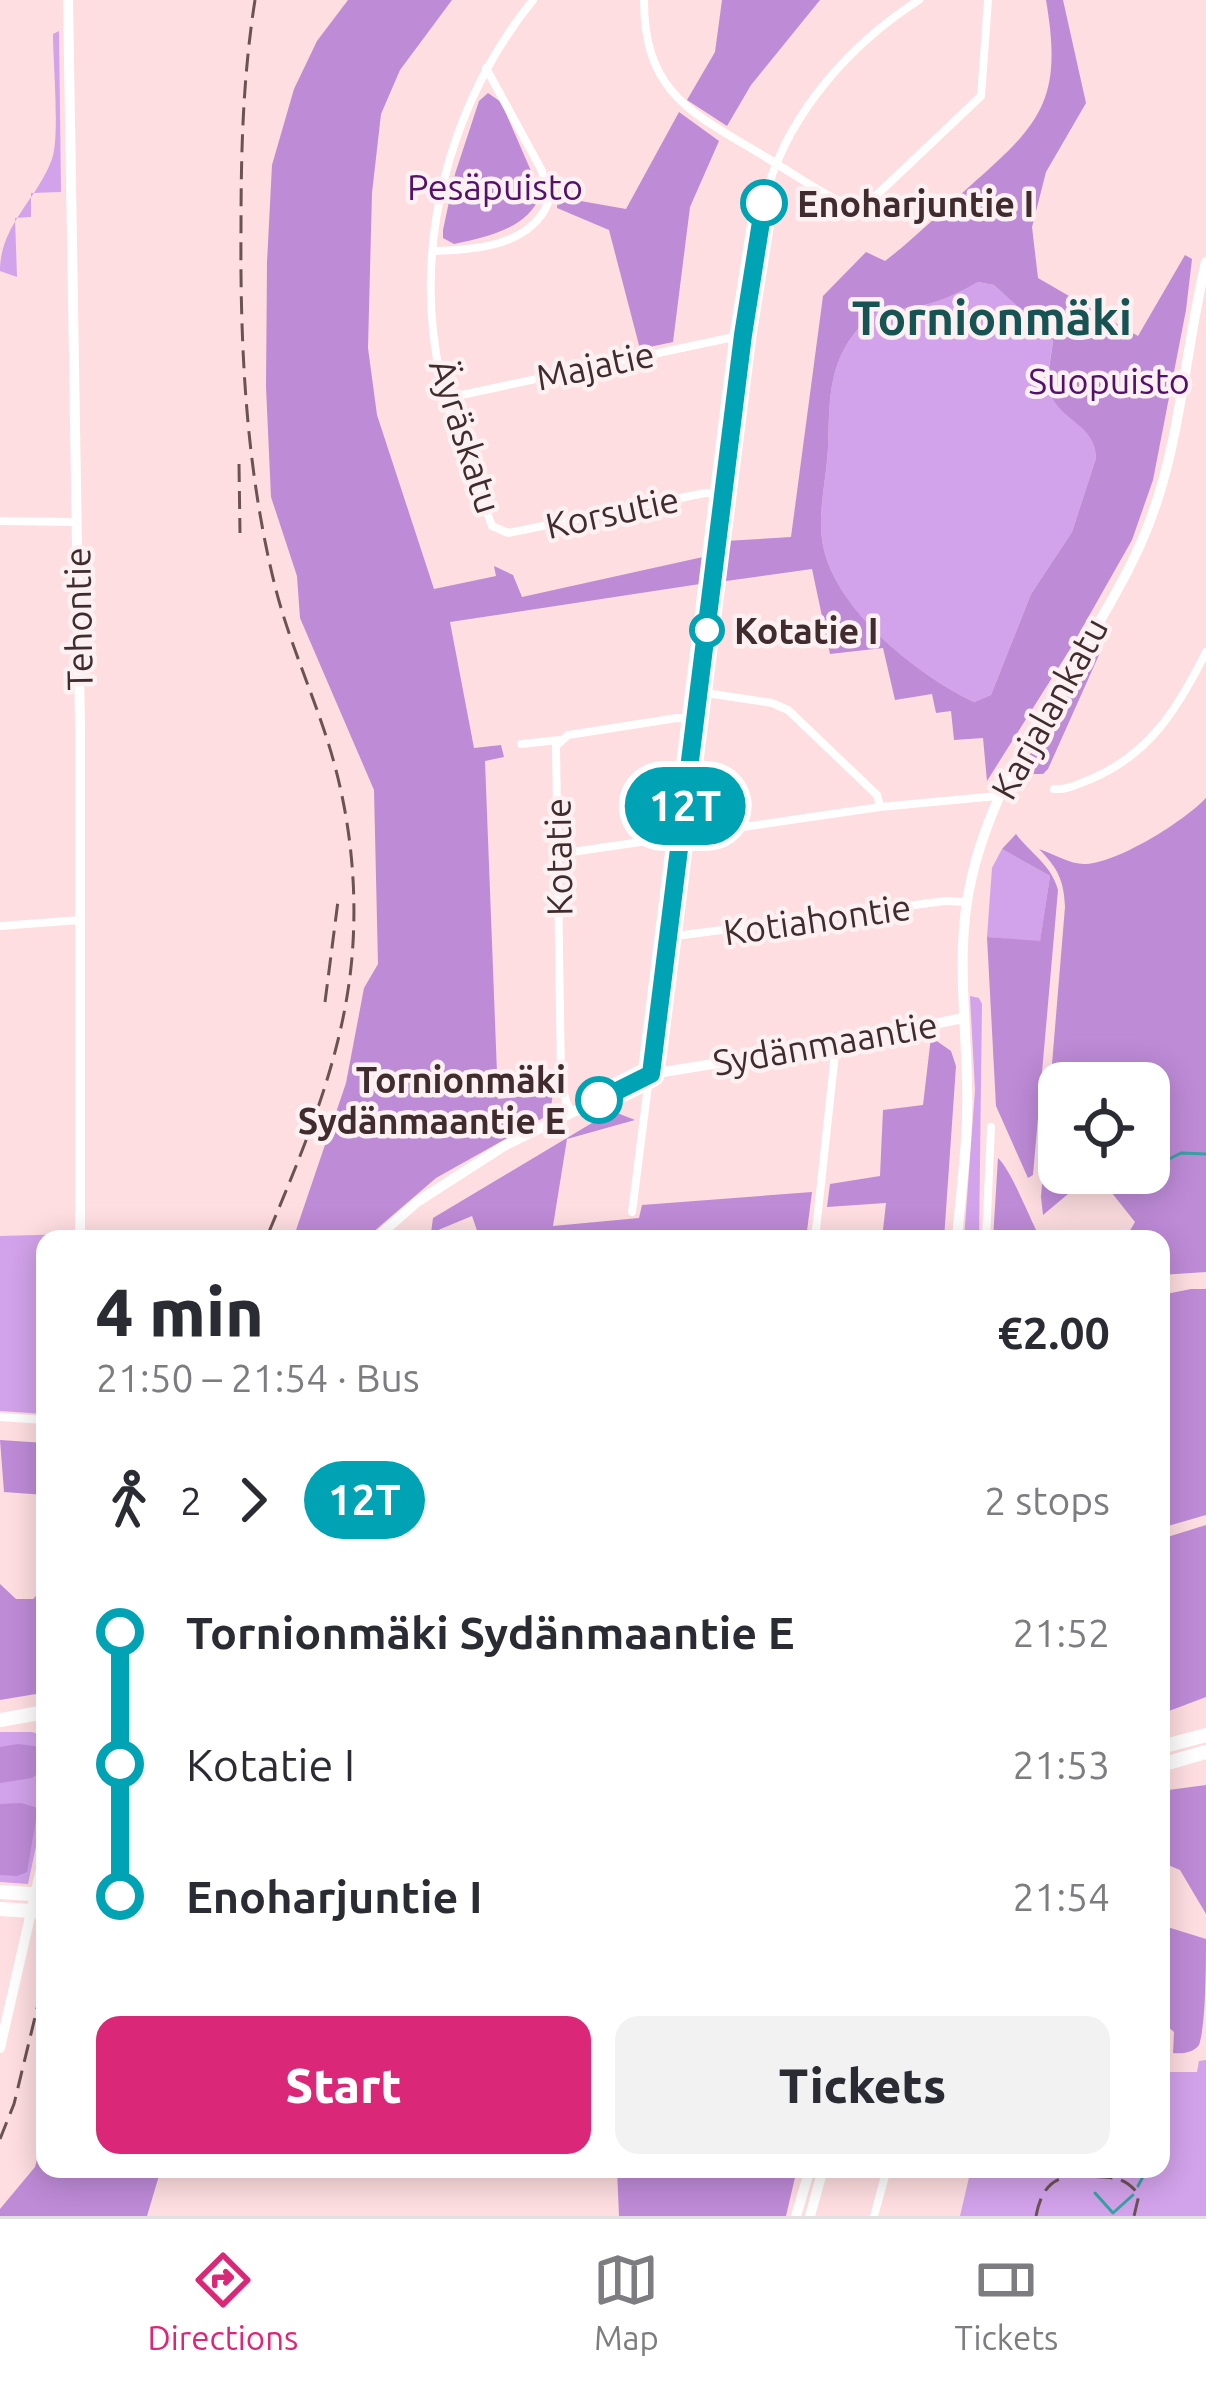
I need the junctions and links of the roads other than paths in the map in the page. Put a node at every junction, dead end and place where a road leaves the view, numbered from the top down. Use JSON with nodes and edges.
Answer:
{"nodes":[{"id":1,"x":68,"y":0,"type":"edge"},
{"id":2,"x":533,"y":0,"type":"edge"},
{"id":3,"x":644,"y":0,"type":"edge"},
{"id":4,"x":919,"y":0,"type":"edge"},
{"id":5,"x":988,"y":0,"type":"edge"},
{"id":6,"x":486,"y":68,"type":"junction"},
{"id":7,"x":777,"y":164,"type":"junction"},
{"id":8,"x":433,"y":250,"type":"junction"},
{"id":9,"x":1206,"y":262,"type":"edge"},
{"id":10,"x":743,"y":335,"type":"junction"},
{"id":11,"x":447,"y":398,"type":"junction"},
{"id":12,"x":723,"y":494,"type":"junction"},
{"id":13,"x":0,"y":521,"type":"edge"},
{"id":14,"x":76,"y":522,"type":"junction"},
{"id":15,"x":501,"y":532,"type":"joint"},
{"id":16,"x":1206,"y":652,"type":"edge"},
{"id":17,"x":699,"y":692,"type":"junction"},
{"id":18,"x":695,"y":719,"type":"junction"},
{"id":19,"x":559,"y":740,"type":"junction"},
{"id":20,"x":521,"y":744,"type":"dead end"},
{"id":21,"x":1054,"y":789,"type":"dead end"},
{"id":22,"x":997,"y":796,"type":"junction"},
{"id":23,"x":880,"y":807,"type":"junction"},
{"id":24,"x":681,"y":837,"type":"junction"},
{"id":25,"x":558,"y":854,"type":"junction"},
{"id":26,"x":966,"y":902,"type":"junction"},
{"id":27,"x":80,"y":920,"type":"junction"},
{"id":28,"x":0,"y":926,"type":"edge"},
{"id":29,"x":668,"y":937,"type":"junction"},
{"id":30,"x":963,"y":1018,"type":"junction"},
{"id":31,"x":836,"y":1044,"type":"junction"},
{"id":32,"x":651,"y":1074,"type":"junction"},
{"id":33,"x":572,"y":1112,"type":"junction"},
{"id":34,"x":991,"y":1126,"type":"dead end"},
{"id":35,"x":632,"y":1212,"type":"dead end"},
{"id":36,"x":80,"y":1230,"type":"edge"},
{"id":37,"x":385,"y":1230,"type":"edge"},
{"id":38,"x":816,"y":1230,"type":"edge"},
{"id":39,"x":958,"y":1230,"type":"edge"},
{"id":40,"x":986,"y":1230,"type":"edge"},
{"id":41,"x":0,"y":1417,"type":"edge"},
{"id":42,"x":36,"y":1419,"type":"edge"},
{"id":43,"x":36,"y":1714,"type":"edge"},
{"id":44,"x":1,"y":1720,"type":"edge"},
{"id":45,"x":36,"y":1723,"type":"edge"},
{"id":46,"x":1206,"y":1735,"type":"edge"},
{"id":47,"x":1170,"y":1745,"type":"edge"},
{"id":48,"x":1206,"y":1752,"type":"edge"},
{"id":49,"x":1170,"y":1762,"type":"edge"},
{"id":50,"x":36,"y":1890,"type":"edge"},
{"id":51,"x":1,"y":1892,"type":"edge"},
{"id":52,"x":36,"y":1894,"type":"edge"},
{"id":53,"x":0,"y":1910,"type":"edge"},
{"id":54,"x":36,"y":1912,"type":"edge"},
{"id":55,"x":0,"y":2048,"type":"edge"},
{"id":56,"x":807,"y":2178,"type":"edge"},
{"id":57,"x":821,"y":2178,"type":"edge"},
{"id":58,"x":885,"y":2178,"type":"edge"},
{"id":59,"x":796,"y":2216,"type":"edge"},
{"id":60,"x":810,"y":2216,"type":"edge"},
{"id":61,"x":874,"y":2216,"type":"edge"}],
"edges":[{"from":1,"to":14,"type":"street","name":"Tehontie"},
{"from":2,"to":6,"type":"street","name":"Äyräskatu"},
{"from":3,"to":7,"type":"street"},
{"from":4,"to":7,"type":"street"},
{"from":5,"to":7,"type":"street"},
{"from":6,"to":8,"type":"street","name":"Äyräskatu"},
{"from":6,"to":8,"type":"street"},
{"from":7,"to":10,"type":"street"},
{"from":8,"to":11,"type":"street","name":"Äyräskatu"},
{"from":9,"to":22,"type":"street","name":"Karjalankatu"},
{"from":10,"to":11,"type":"street","name":"Majatie"},
{"from":10,"to":12,"type":"street"},
{"from":11,"to":15,"type":"street","name":"Äyräskatu"},
{"from":12,"to":15,"type":"street","name":"Korsutie"},
{"from":12,"to":17,"type":"street"},
{"from":13,"to":14,"type":"street"},
{"from":14,"to":27,"type":"street","name":"Tehontie"},
{"from":16,"to":21,"type":"street"},
{"from":17,"to":18,"type":"street"},
{"from":17,"to":23,"type":"street"},
{"from":18,"to":19,"type":"street"},
{"from":18,"to":24,"type":"street"},
{"from":19,"to":20,"type":"street"},
{"from":19,"to":25,"type":"street","name":"Kotatie"},
{"from":22,"to":23,"type":"street"},
{"from":22,"to":26,"type":"street","name":"Karjalankatu"},
{"from":23,"to":24,"type":"street"},
{"from":24,"to":25,"type":"street"},
{"from":24,"to":29,"type":"street"},
{"from":25,"to":33,"type":"street","name":"Kotatie"},
{"from":26,"to":29,"type":"street","name":"Kotiahontie"},
{"from":26,"to":30,"type":"street","name":"Karjalankatu"},
{"from":27,"to":28,"type":"street"},
{"from":27,"to":36,"type":"street","name":"Tehontie"},
{"from":29,"to":32,"type":"street"},
{"from":30,"to":31,"type":"street","name":"Sydänmaantie"},
{"from":30,"to":39,"type":"street","name":"Karjalankatu"},
{"from":31,"to":32,"type":"street","name":"Sydänmaantie"},
{"from":31,"to":38,"type":"street"},
{"from":32,"to":33,"type":"street","name":"Sydänmaantie"},
{"from":32,"to":35,"type":"street"},
{"from":33,"to":37,"type":"street","name":"Sydänmaantie"},
{"from":34,"to":40,"type":"street"},
{"from":41,"to":42,"type":"street"},
{"from":43,"to":44,"type":"highway"},
{"from":44,"to":45,"type":"highway"},
{"from":46,"to":47,"type":"highway"},
{"from":48,"to":49,"type":"highway"},
{"from":50,"to":55,"type":"street"},
{"from":51,"to":52,"type":"highway"},
{"from":53,"to":54,"type":"highway"},
{"from":56,"to":59,"type":"street"},
{"from":57,"to":60,"type":"street"},
{"from":58,"to":61,"type":"street"}]}
